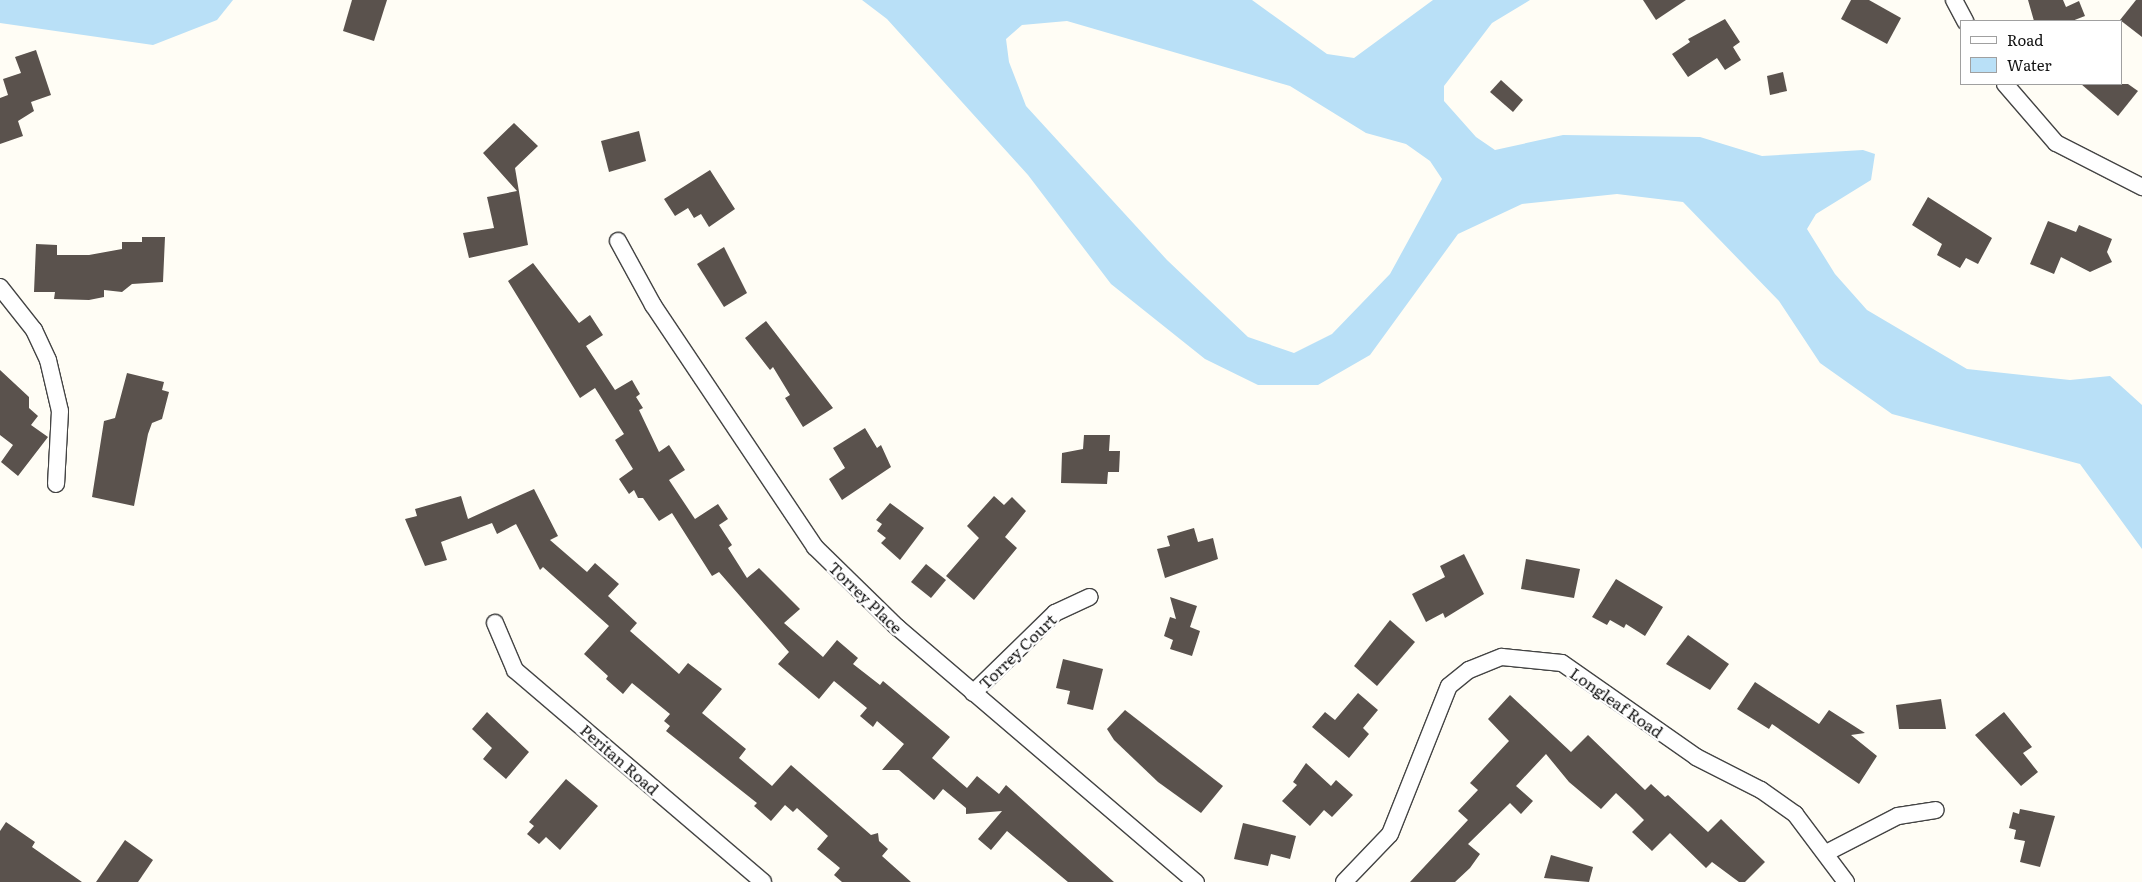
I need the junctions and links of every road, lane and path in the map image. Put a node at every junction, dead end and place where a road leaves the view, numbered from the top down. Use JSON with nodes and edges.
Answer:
{"nodes":[{"id":1,"x":1954,"y":0,"type":"edge"},
{"id":2,"x":1964,"y":20,"type":"edge"},
{"id":3,"x":2006,"y":85,"type":"edge"},
{"id":4,"x":2142,"y":188,"type":"edge"},
{"id":5,"x":618,"y":241,"type":"dead end"},
{"id":6,"x":0,"y":287,"type":"edge"},
{"id":7,"x":56,"y":484,"type":"dead end"},
{"id":8,"x":1090,"y":597,"type":"dead end"},
{"id":9,"x":496,"y":623,"type":"dead end"},
{"id":10,"x":973,"y":693,"type":"junction"},
{"id":11,"x":1936,"y":810,"type":"dead end"},
{"id":12,"x":1826,"y":853,"type":"junction"},
{"id":13,"x":763,"y":882,"type":"edge"},
{"id":14,"x":1196,"y":882,"type":"edge"},
{"id":15,"x":1344,"y":882,"type":"edge"},
{"id":16,"x":1846,"y":882,"type":"edge"}],
"edges":[{"from":1,"to":2,"type":"street"},
{"from":3,"to":4,"type":"street"},
{"from":5,"to":10,"type":"street","name":"Torrey Place"},
{"from":6,"to":7,"type":"street"},
{"from":8,"to":10,"type":"street","name":"Torrey Court"},
{"from":9,"to":13,"type":"street","name":"Peritan Road"},
{"from":10,"to":14,"type":"street","name":"Torrey Place"},
{"from":11,"to":12,"type":"street"},
{"from":12,"to":15,"type":"street","name":"Longleaf Road"},
{"from":12,"to":16,"type":"street","name":"Longleaf Road"}]}
